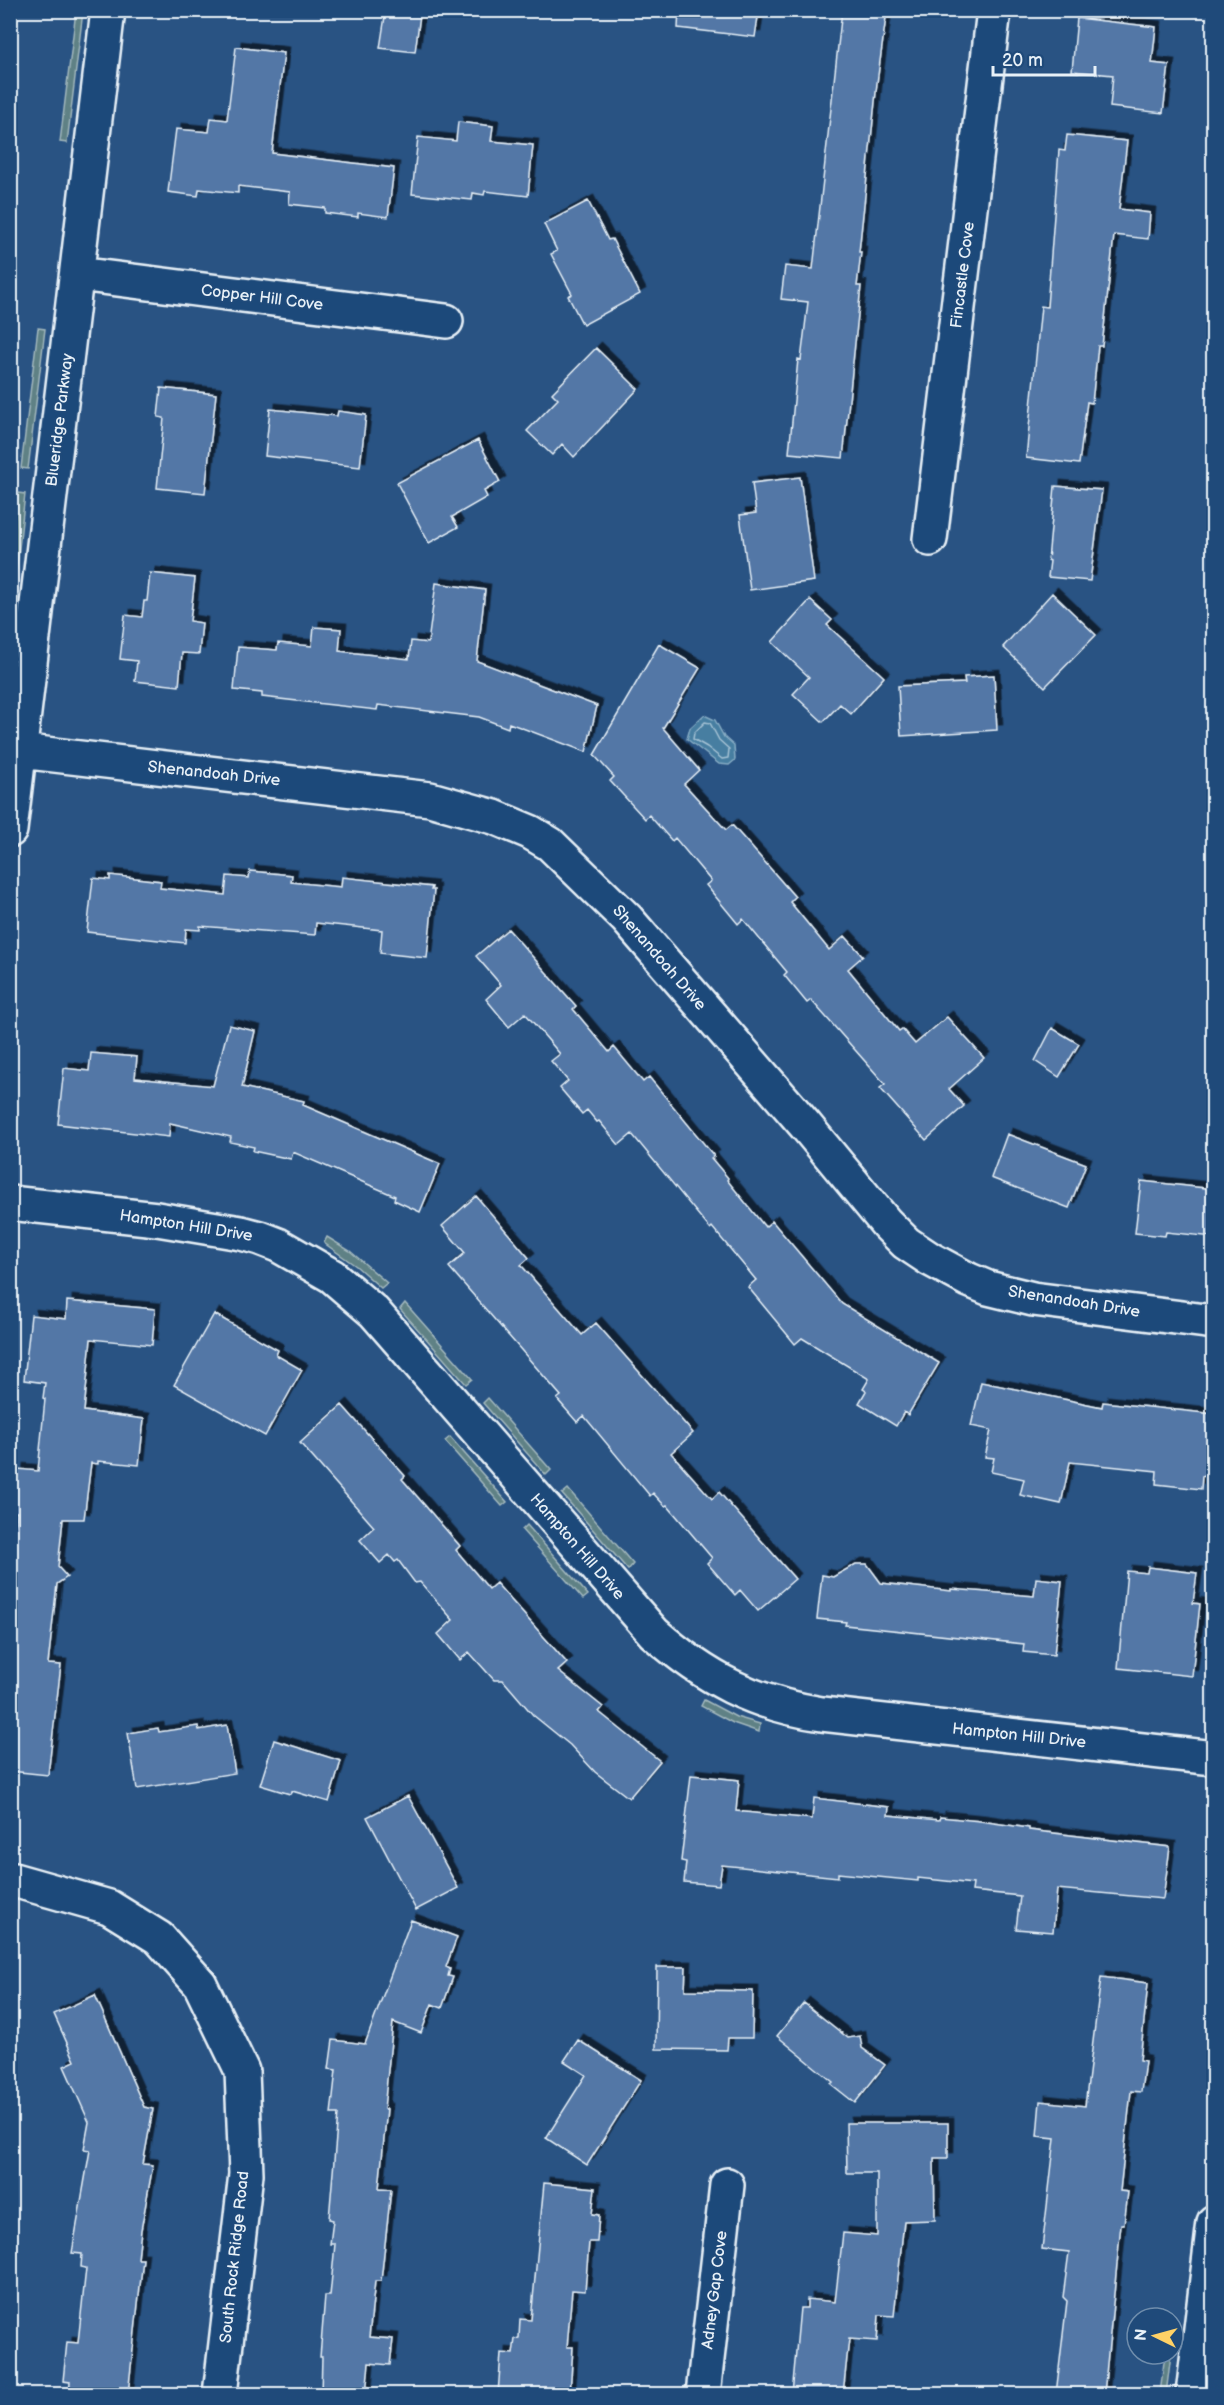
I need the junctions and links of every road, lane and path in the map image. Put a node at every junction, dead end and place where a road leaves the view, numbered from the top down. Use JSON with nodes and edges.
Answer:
{"nodes":[{"id":1,"x":108,"y":10,"type":"edge"},
{"id":2,"x":994,"y":10,"type":"edge"},
{"id":3,"x":78,"y":274,"type":"junction"},
{"id":4,"x":446,"y":321,"type":"dead end"},
{"id":5,"x":930,"y":539,"type":"dead end"},
{"id":6,"x":20,"y":752,"type":"junction"},
{"id":7,"x":10,"y":830,"type":"edge"},
{"id":8,"x":10,"y":1203,"type":"edge"},
{"id":9,"x":1214,"y":1322,"type":"edge"},
{"id":10,"x":1214,"y":1758,"type":"edge"},
{"id":11,"x":10,"y":1879,"type":"edge"},
{"id":12,"x":727,"y":2185,"type":"dead end"},
{"id":13,"x":1214,"y":2222,"type":"edge"},
{"id":14,"x":220,"y":2394,"type":"edge"},
{"id":15,"x":703,"y":2394,"type":"edge"},
{"id":16,"x":1193,"y":2394,"type":"edge"}],
"edges":[{"from":1,"to":3,"type":"street","name":"Blueridge Parkway"},
{"from":2,"to":5,"type":"street","name":"Fincastle Cove"},
{"from":3,"to":4,"type":"street","name":"Copper Hill Cove"},
{"from":3,"to":6,"type":"street","name":"Blueridge Parkway"},
{"from":6,"to":7,"type":"street","name":"Blueridge Parkway"},
{"from":6,"to":9,"type":"street","name":"Shenandoah Drive"},
{"from":8,"to":10,"type":"street","name":"Hampton Hill Drive"},
{"from":11,"to":14,"type":"street","name":"South Rock Ridge Road"},
{"from":12,"to":15,"type":"street","name":"Adney Gap Cove"},
{"from":13,"to":16,"type":"street"}]}
